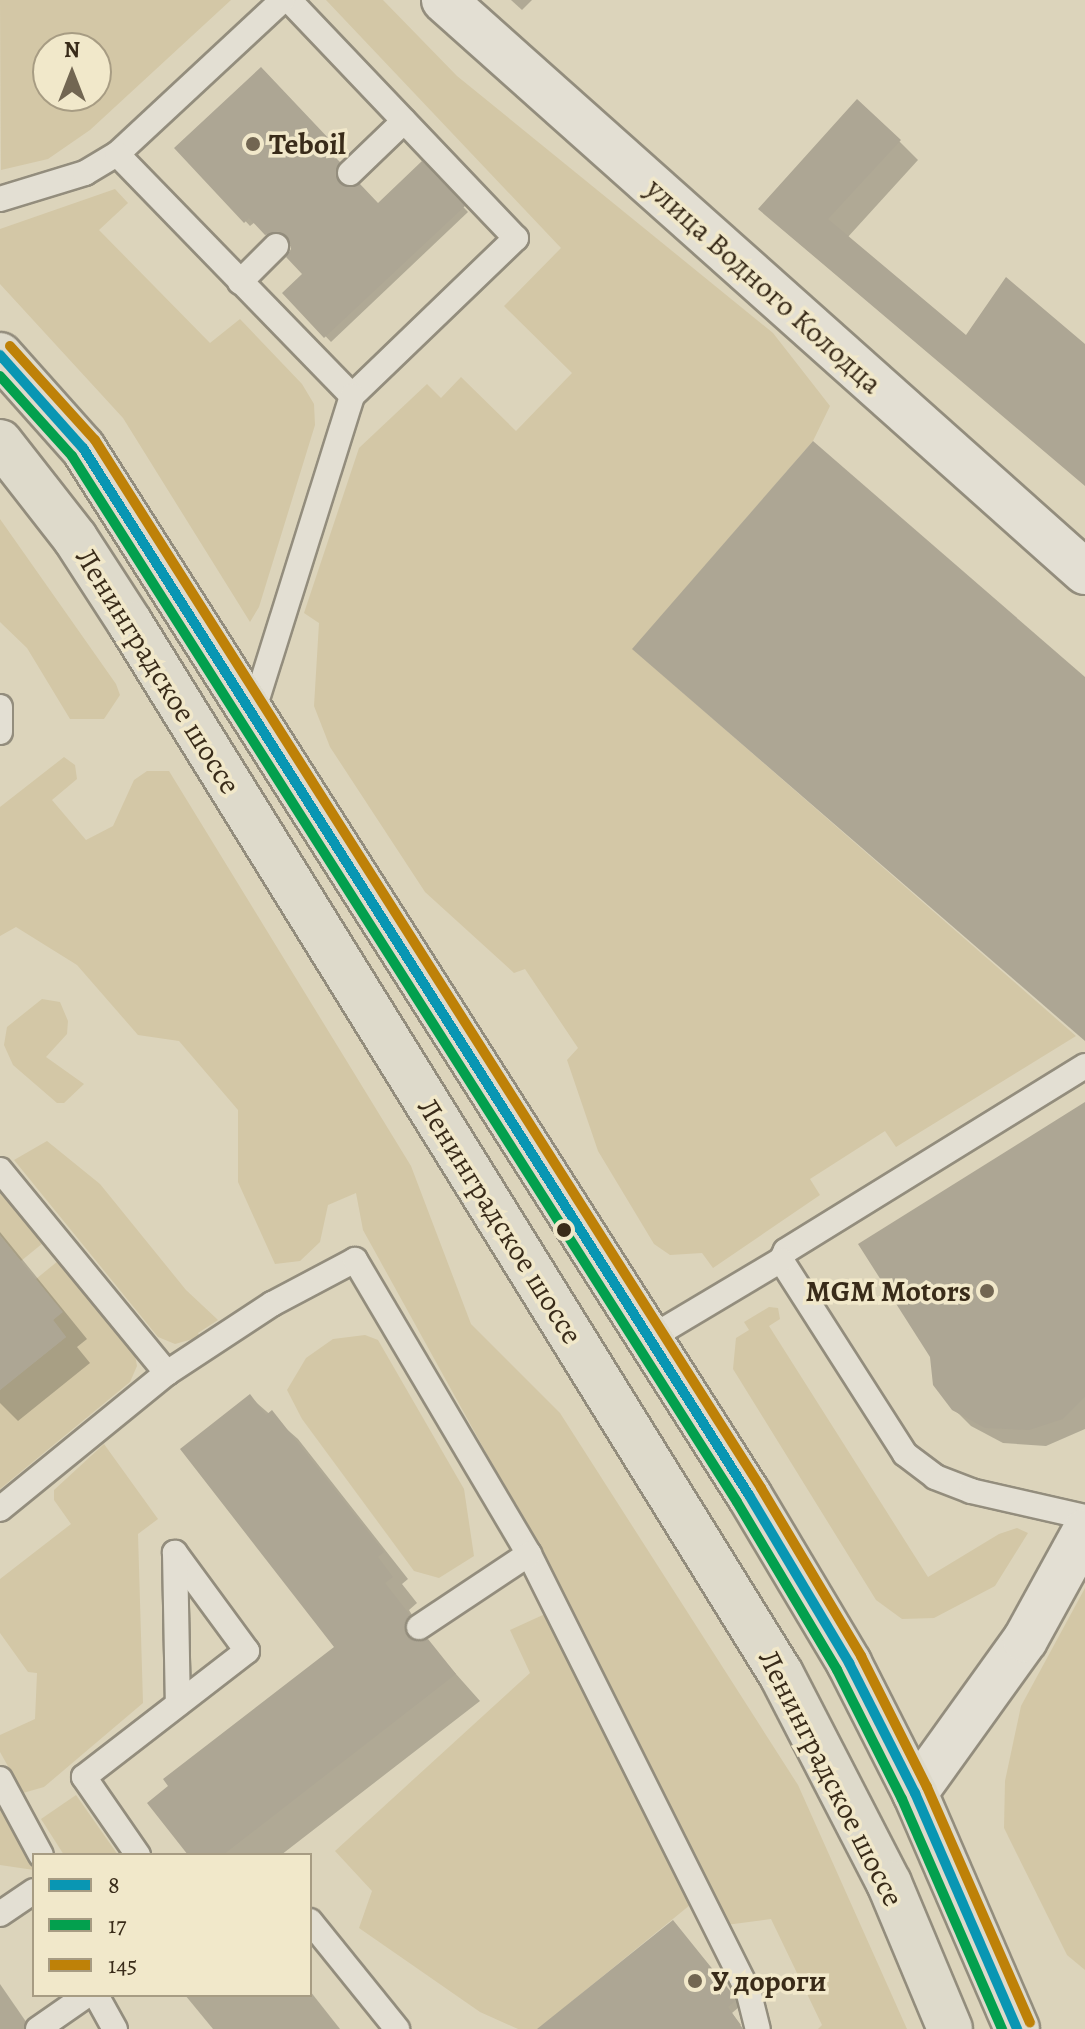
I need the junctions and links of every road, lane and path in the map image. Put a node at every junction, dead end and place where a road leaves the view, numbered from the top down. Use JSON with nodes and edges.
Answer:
{"nodes":[{"id":1,"x":283,"y":0,"type":"edge"},
{"id":2,"x":289,"y":0,"type":"edge"},
{"id":3,"x":444,"y":0,"type":"edge"},
{"id":4,"x":404,"y":121,"type":"junction"},
{"id":5,"x":117,"y":154,"type":"junction"},
{"id":6,"x":350,"y":173,"type":"dead end"},
{"id":7,"x":0,"y":199,"type":"edge"},
{"id":8,"x":276,"y":246,"type":"dead end"},
{"id":9,"x":240,"y":282,"type":"junction"},
{"id":10,"x":0,"y":355,"type":"edge"},
{"id":11,"x":352,"y":396,"type":"junction"},
{"id":12,"x":0,"y":442,"type":"edge"},
{"id":13,"x":1085,"y":572,"type":"edge"},
{"id":14,"x":0,"y":707,"type":"edge"},
{"id":15,"x":252,"y":715,"type":"junction"},
{"id":16,"x":0,"y":732,"type":"edge"},
{"id":17,"x":1085,"y":1066,"type":"edge"},
{"id":18,"x":0,"y":1170,"type":"edge"},
{"id":19,"x":781,"y":1260,"type":"junction"},
{"id":20,"x":652,"y":1337,"type":"junction"},
{"id":21,"x":167,"y":1373,"type":"junction"},
{"id":22,"x":0,"y":1509,"type":"edge"},
{"id":23,"x":1085,"y":1517,"type":"edge"},
{"id":24,"x":1085,"y":1531,"type":"edge"},
{"id":25,"x":529,"y":1554,"type":"junction"},
{"id":26,"x":419,"y":1627,"type":"dead end"},
{"id":27,"x":178,"y":1704,"type":"junction"},
{"id":28,"x":0,"y":1779,"type":"edge"},
{"id":29,"x":915,"y":1793,"type":"junction"},
{"id":30,"x":40,"y":1853,"type":"edge"},
{"id":31,"x":137,"y":1853,"type":"edge"},
{"id":32,"x":32,"y":1892,"type":"edge"},
{"id":33,"x":0,"y":1914,"type":"edge"},
{"id":34,"x":312,"y":1923,"type":"edge"},
{"id":35,"x":95,"y":1997,"type":"edge"},
{"id":36,"x":98,"y":1997,"type":"edge"},
{"id":37,"x":38,"y":2029,"type":"edge"},
{"id":38,"x":115,"y":2029,"type":"edge"},
{"id":39,"x":397,"y":2029,"type":"edge"},
{"id":40,"x":758,"y":2029,"type":"edge"},
{"id":41,"x":950,"y":2029,"type":"edge"},
{"id":42,"x":1017,"y":2029,"type":"edge"}],
"edges":[{"from":1,"to":5,"type":"lane"},
{"from":2,"to":4,"type":"lane"},
{"from":3,"to":13,"type":"street","name":"улица Водного Колодца"},
{"from":4,"to":6,"type":"lane"},
{"from":4,"to":11,"type":"lane"},
{"from":5,"to":7,"type":"lane"},
{"from":5,"to":9,"type":"lane"},
{"from":8,"to":9,"type":"lane"},
{"from":9,"to":11,"type":"lane"},
{"from":10,"to":15,"type":"main road","name":"Ленинградское шоссе"},
{"from":11,"to":15,"type":"lane"},
{"from":12,"to":41,"type":"main road","name":"Ленинградское шоссе"},
{"from":14,"to":16,"type":"lane"},
{"from":15,"to":20,"type":"main road","name":"Ленинградское шоссе"},
{"from":17,"to":19,"type":"lane"},
{"from":18,"to":21,"type":"lane"},
{"from":19,"to":20,"type":"lane"},
{"from":19,"to":23,"type":"lane"},
{"from":20,"to":29,"type":"main road","name":"Ленинградское шоссе"},
{"from":21,"to":22,"type":"lane"},
{"from":21,"to":25,"type":"lane"},
{"from":24,"to":29,"type":"street"},
{"from":25,"to":26,"type":"lane"},
{"from":25,"to":40,"type":"lane"},
{"from":27,"to":27,"type":"lane"},
{"from":27,"to":31,"type":"lane"},
{"from":28,"to":30,"type":"lane"},
{"from":29,"to":42,"type":"main road","name":"Ленинградское шоссе"},
{"from":32,"to":33,"type":"lane"},
{"from":34,"to":39,"type":"lane"},
{"from":35,"to":37,"type":"lane"},
{"from":36,"to":38,"type":"lane"}]}
